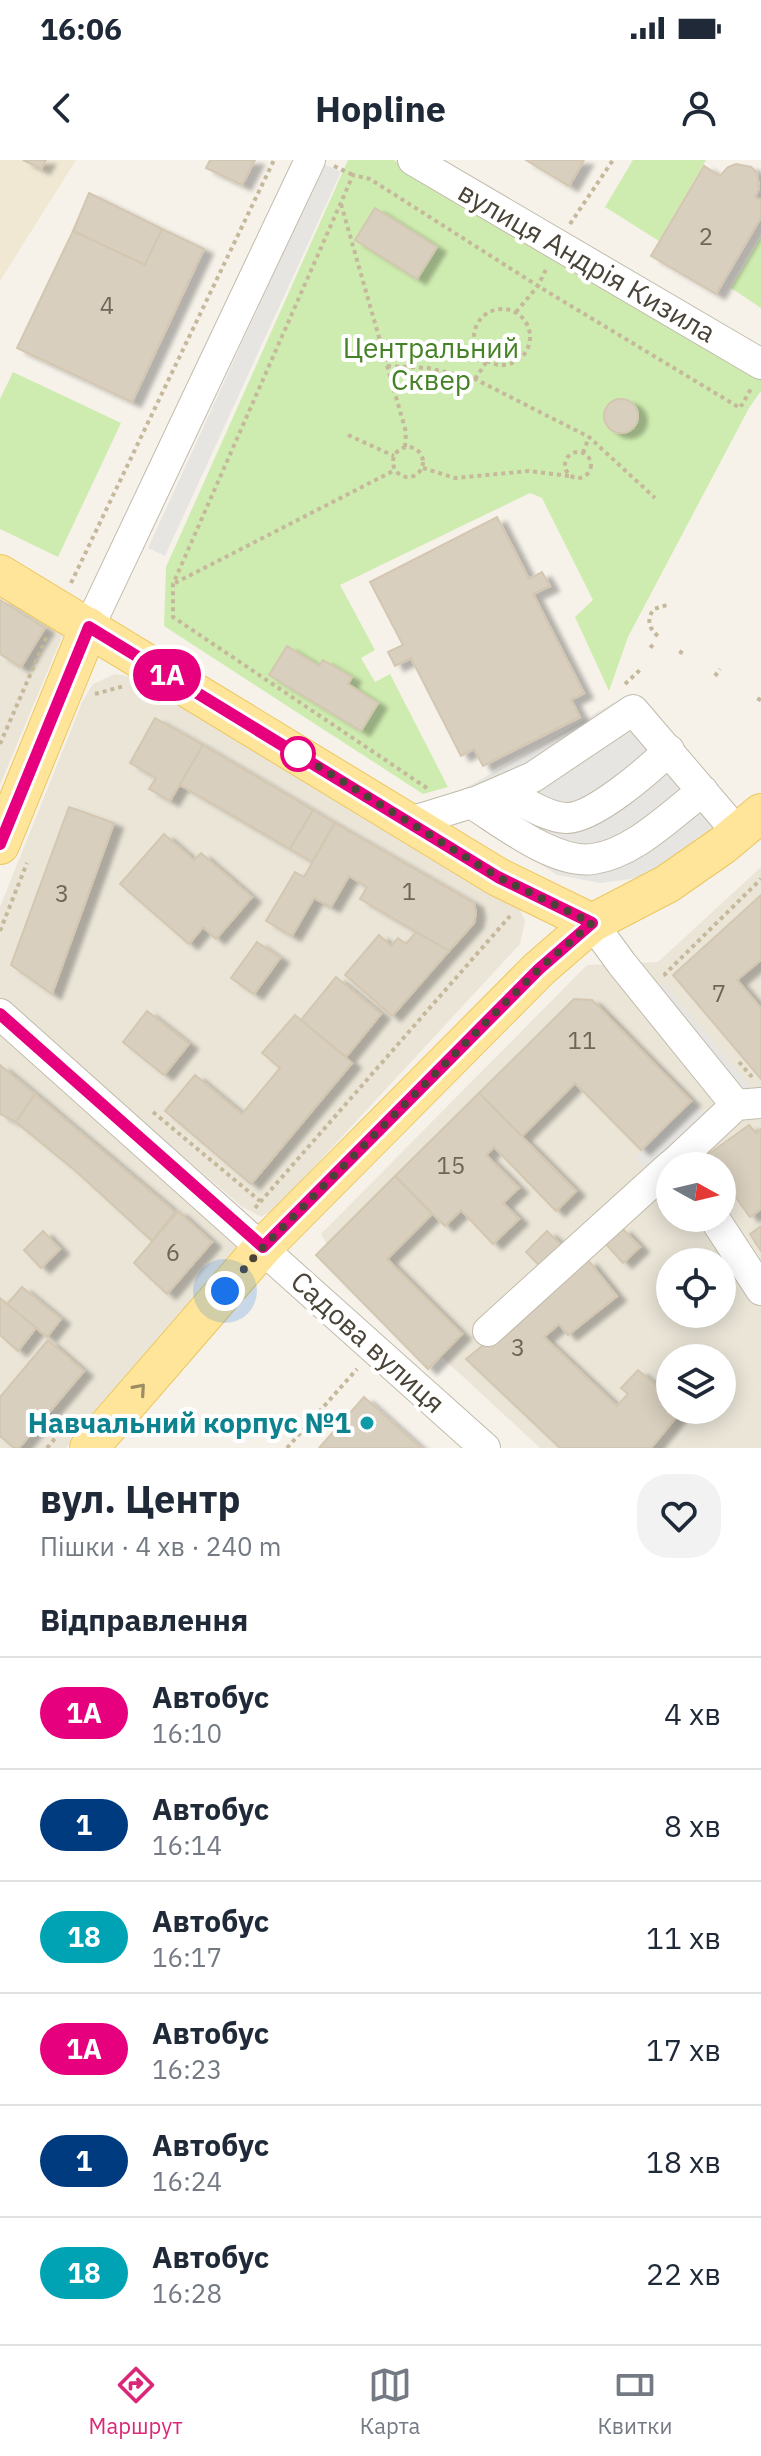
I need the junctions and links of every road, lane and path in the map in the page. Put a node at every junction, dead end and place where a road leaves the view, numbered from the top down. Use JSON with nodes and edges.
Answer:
{"nodes":[{"id":1,"x":274,"y":160,"type":"edge"},
{"id":2,"x":310,"y":160,"type":"edge"},
{"id":3,"x":323,"y":160,"type":"edge"},
{"id":4,"x":413,"y":160,"type":"edge"},
{"id":5,"x":353,"y":175,"type":"junction"},
{"id":6,"x":340,"y":202,"type":"junction"},
{"id":7,"x":487,"y":361,"type":"junction"},
{"id":8,"x":761,"y":364,"type":"edge"},
{"id":9,"x":387,"y":366,"type":"junction"},
{"id":10,"x":475,"y":379,"type":"junction"},
{"id":11,"x":740,"y":408,"type":"dead end"},
{"id":12,"x":348,"y":435,"type":"dead end"},
{"id":13,"x":589,"y":437,"type":"junction"},
{"id":14,"x":405,"y":447,"type":"junction"},
{"id":15,"x":583,"y":453,"type":"junction"},
{"id":16,"x":394,"y":456,"type":"junction"},
{"id":17,"x":423,"y":468,"type":"junction"},
{"id":18,"x":395,"y":470,"type":"junction"},
{"id":19,"x":569,"y":476,"type":"junction"},
{"id":20,"x":655,"y":498,"type":"dead end"},
{"id":21,"x":0,"y":574,"type":"edge"},
{"id":22,"x":173,"y":584,"type":"junction"},
{"id":23,"x":70,"y":585,"type":"dead end"},
{"id":24,"x":667,"y":605,"type":"dead end"},
{"id":25,"x":89,"y":627,"type":"junction"},
{"id":26,"x":49,"y":633,"type":"dead end"},
{"id":27,"x":658,"y":636,"type":"dead end"},
{"id":28,"x":650,"y":645,"type":"dead end"},
{"id":29,"x":684,"y":647,"type":"dead end"},
{"id":30,"x":656,"y":650,"type":"dead end"},
{"id":31,"x":680,"y":654,"type":"dead end"},
{"id":32,"x":720,"y":669,"type":"dead end"},
{"id":33,"x":640,"y":670,"type":"dead end"},
{"id":34,"x":715,"y":676,"type":"dead end"},
{"id":35,"x":618,"y":691,"type":"dead end"},
{"id":36,"x":0,"y":744,"type":"edge"},
{"id":37,"x":669,"y":750,"type":"junction"},
{"id":38,"x":503,"y":791,"type":"junction"},
{"id":39,"x":703,"y":791,"type":"junction"},
{"id":40,"x":439,"y":796,"type":"dead end"},
{"id":41,"x":471,"y":803,"type":"junction"},
{"id":42,"x":410,"y":822,"type":"junction"},
{"id":43,"x":750,"y":823,"type":"edge"},
{"id":44,"x":0,"y":845,"type":"edge"},
{"id":45,"x":761,"y":879,"type":"edge"},
{"id":46,"x":513,"y":913,"type":"dead end"},
{"id":47,"x":592,"y":923,"type":"junction"},
{"id":48,"x":673,"y":985,"type":"dead end"},
{"id":49,"x":0,"y":1014,"type":"edge"},
{"id":50,"x":737,"y":1060,"type":"dead end"},
{"id":51,"x":751,"y":1096,"type":"edge"},
{"id":52,"x":689,"y":1152,"type":"edge"},
{"id":53,"x":656,"y":1181,"type":"edge"},
{"id":54,"x":723,"y":1232,"type":"edge"},
{"id":55,"x":251,"y":1236,"type":"junction"},
{"id":56,"x":761,"y":1290,"type":"edge"},
{"id":57,"x":488,"y":1331,"type":"dead end"},
{"id":58,"x":375,"y":1348,"type":"junction"},
{"id":59,"x":78,"y":1437,"type":"edge"},
{"id":60,"x":47,"y":1448,"type":"edge"},
{"id":61,"x":287,"y":1448,"type":"edge"},
{"id":62,"x":485,"y":1448,"type":"edge"}],
"edges":[{"from":1,"to":23,"type":"path"},
{"from":2,"to":25,"type":"street"},
{"from":3,"to":5,"type":"path"},
{"from":4,"to":8,"type":"street","name":"вулиця Андрія Кизила"},
{"from":5,"to":6,"type":"path"},
{"from":5,"to":11,"type":"path"},
{"from":6,"to":9,"type":"path"},
{"from":6,"to":22,"type":"path"},
{"from":7,"to":7,"type":"path"},
{"from":7,"to":10,"type":"path"},
{"from":9,"to":10,"type":"path"},
{"from":9,"to":14,"type":"path"},
{"from":10,"to":13,"type":"path"},
{"from":12,"to":16,"type":"path"},
{"from":13,"to":15,"type":"path"},
{"from":13,"to":20,"type":"path"},
{"from":14,"to":16,"type":"path"},
{"from":14,"to":17,"type":"path"},
{"from":15,"to":19,"type":"path"},
{"from":15,"to":19,"type":"path"},
{"from":16,"to":18,"type":"path"},
{"from":17,"to":18,"type":"path"},
{"from":17,"to":19,"type":"path"},
{"from":18,"to":22,"type":"path"},
{"from":21,"to":25,"type":"main road"},
{"from":22,"to":40,"type":"path"},
{"from":24,"to":27,"type":"path"},
{"from":25,"to":42,"type":"main road"},
{"from":25,"to":44,"type":"main road"},
{"from":26,"to":36,"type":"path"},
{"from":28,"to":30,"type":"path"},
{"from":29,"to":31,"type":"path"},
{"from":32,"to":34,"type":"path"},
{"from":33,"to":35,"type":"path"},
{"from":37,"to":38,"type":"street"},
{"from":37,"to":38,"type":"street"},
{"from":37,"to":39,"type":"street"},
{"from":38,"to":41,"type":"street"},
{"from":39,"to":41,"type":"street"},
{"from":39,"to":43,"type":"street"},
{"from":41,"to":42,"type":"street"},
{"from":42,"to":47,"type":"main road"},
{"from":43,"to":47,"type":"main road"},
{"from":45,"to":48,"type":"path"},
{"from":46,"to":55,"type":"path"},
{"from":47,"to":51,"type":"street"},
{"from":47,"to":55,"type":"main road"},
{"from":49,"to":55,"type":"street","name":"Садова вулиця"},
{"from":50,"to":51,"type":"path"},
{"from":51,"to":52,"type":"street"},
{"from":53,"to":57,"type":"street"},
{"from":54,"to":56,"type":"street"},
{"from":55,"to":58,"type":"street","name":"Садова вулиця"},
{"from":59,"to":55,"type":"main road","one_way":true},
{"from":58,"to":61,"type":"path"},
{"from":58,"to":62,"type":"street","name":"Садова вулиця"},
{"from":59,"to":60,"type":"path"}]}
